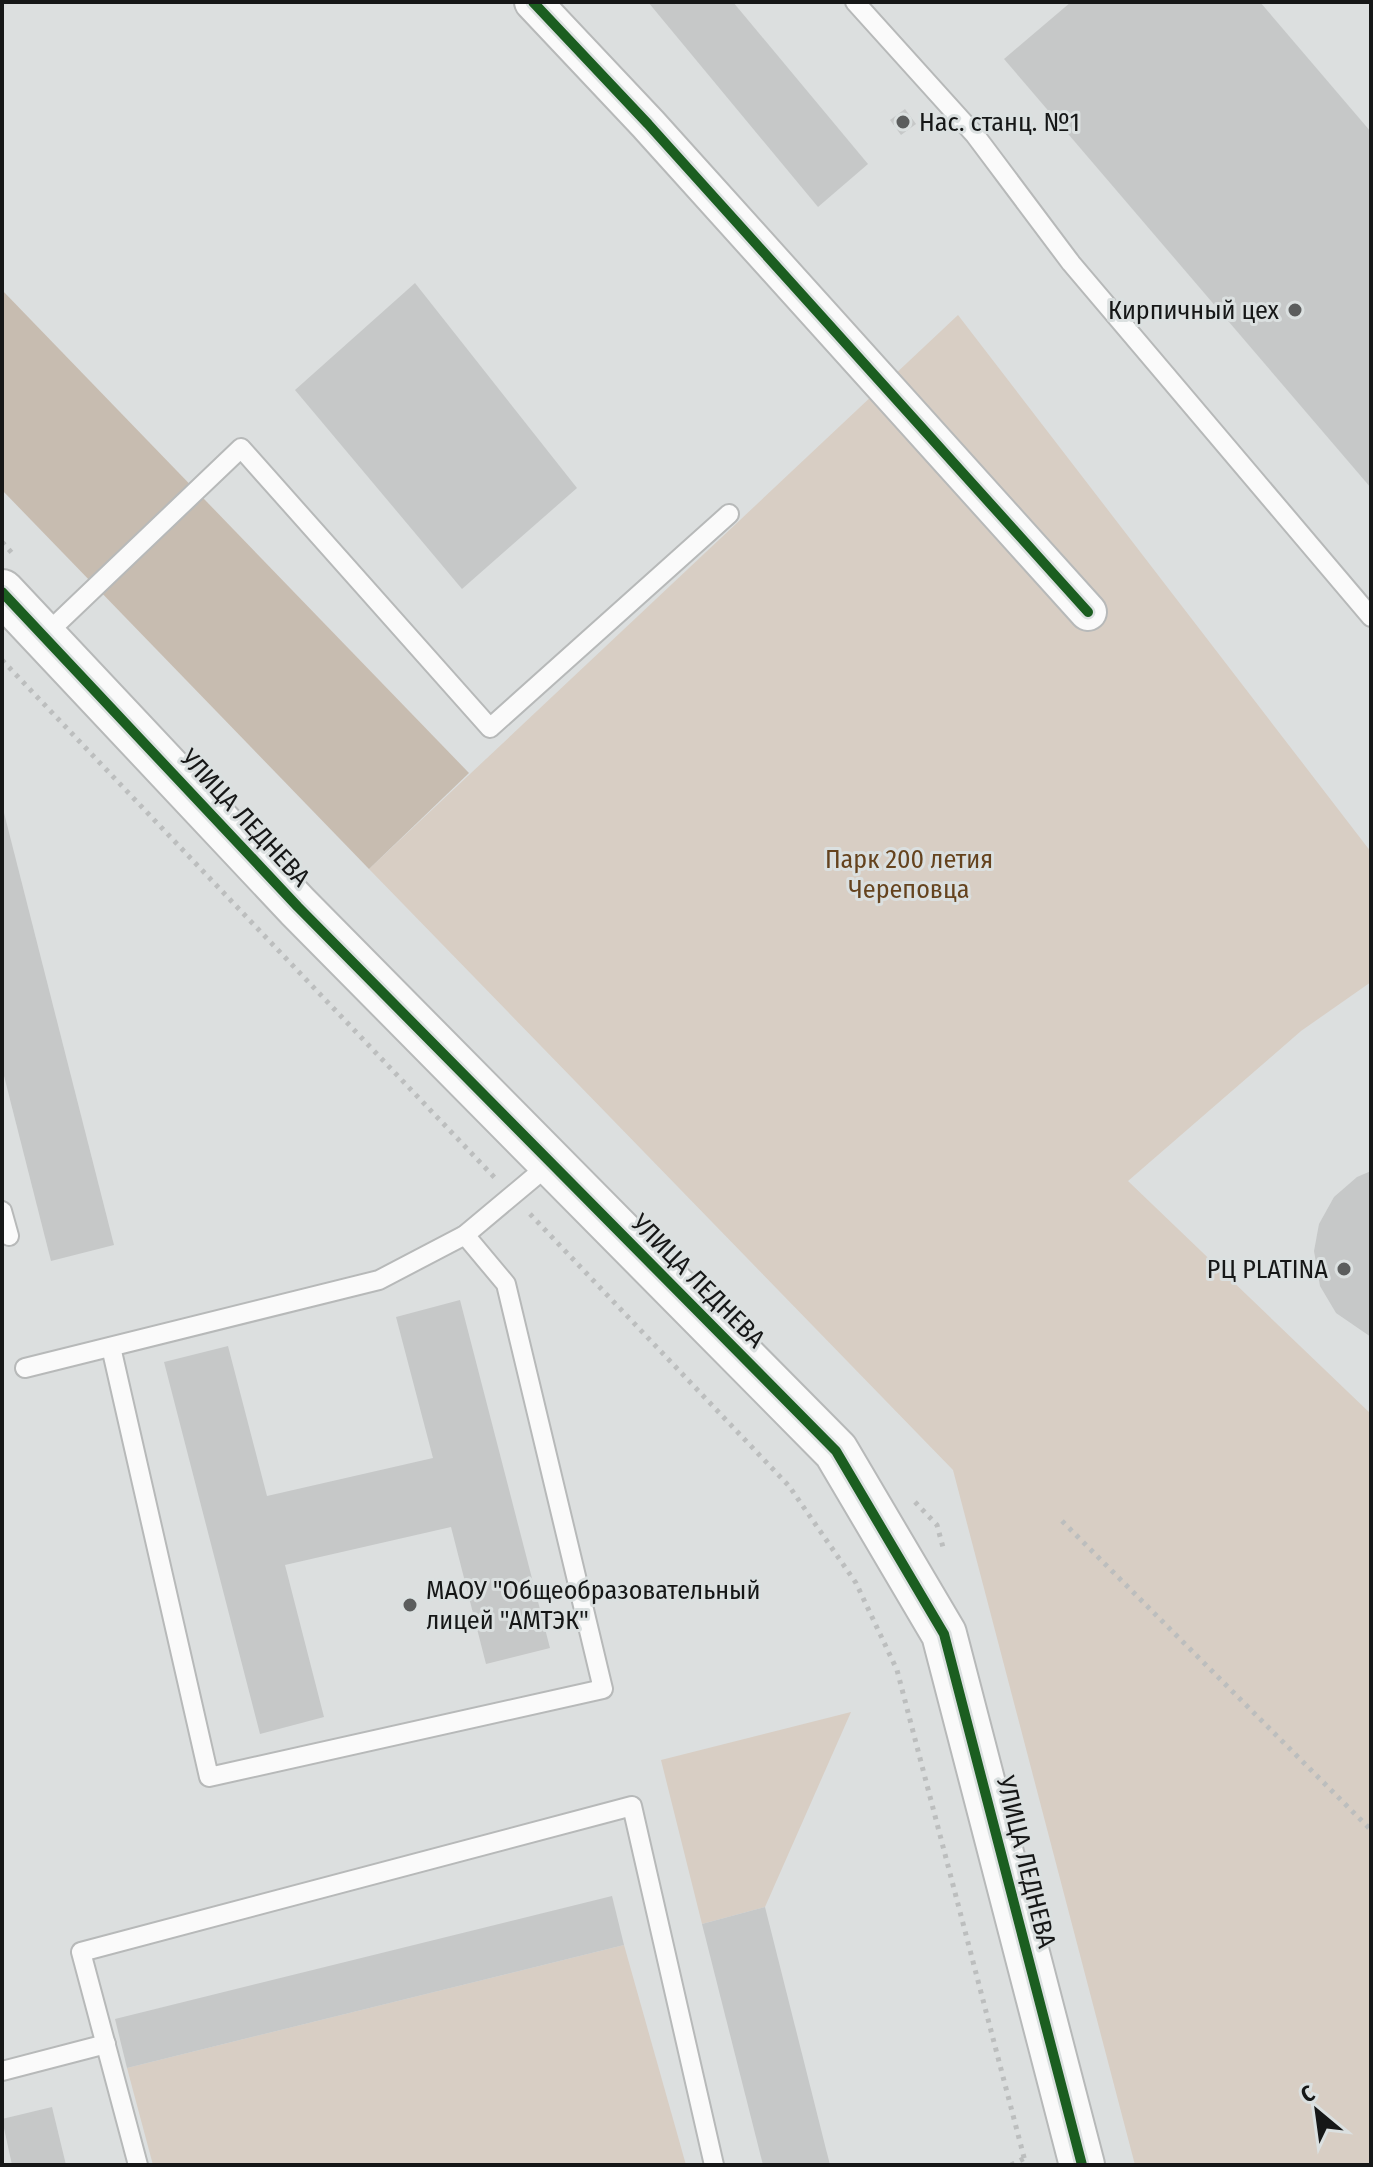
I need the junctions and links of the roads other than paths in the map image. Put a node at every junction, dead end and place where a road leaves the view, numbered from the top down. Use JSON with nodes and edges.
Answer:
{"nodes":[{"id":1,"x":533,"y":2,"type":"edge"},
{"id":2,"x":855,"y":2,"type":"edge"},
{"id":3,"x":729,"y":514,"type":"dead end"},
{"id":4,"x":2,"y":592,"type":"edge"},
{"id":5,"x":1088,"y":612,"type":"dead end"},
{"id":6,"x":1371,"y":617,"type":"edge"},
{"id":7,"x":43,"y":637,"type":"junction"},
{"id":8,"x":551,"y":1163,"type":"junction"},
{"id":9,"x":2,"y":1211,"type":"edge"},
{"id":10,"x":465,"y":1235,"type":"junction"},
{"id":11,"x":9,"y":1236,"type":"dead end"},
{"id":12,"x":111,"y":1347,"type":"junction"},
{"id":13,"x":25,"y":1368,"type":"dead end"},
{"id":14,"x":106,"y":2044,"type":"junction"},
{"id":15,"x":2,"y":2071,"type":"edge"},
{"id":16,"x":138,"y":2165,"type":"edge"},
{"id":17,"x":714,"y":2165,"type":"edge"},
{"id":18,"x":1082,"y":2165,"type":"edge"}],
"edges":[{"from":1,"to":5,"type":"street"},
{"from":2,"to":6,"type":"lane"},
{"from":3,"to":7,"type":"lane"},
{"from":4,"to":7,"type":"street","name":"УЛИЦА ЛЕДНЕВА"},
{"from":7,"to":8,"type":"street","name":"УЛИЦА ЛЕДНЕВА"},
{"from":8,"to":10,"type":"lane"},
{"from":8,"to":18,"type":"street","name":"УЛИЦА ЛЕДНЕВА"},
{"from":9,"to":11,"type":"lane"},
{"from":10,"to":12,"type":"lane"},
{"from":10,"to":12,"type":"lane"},
{"from":12,"to":13,"type":"lane"},
{"from":14,"to":15,"type":"lane"},
{"from":14,"to":16,"type":"lane"},
{"from":14,"to":17,"type":"lane"}]}
